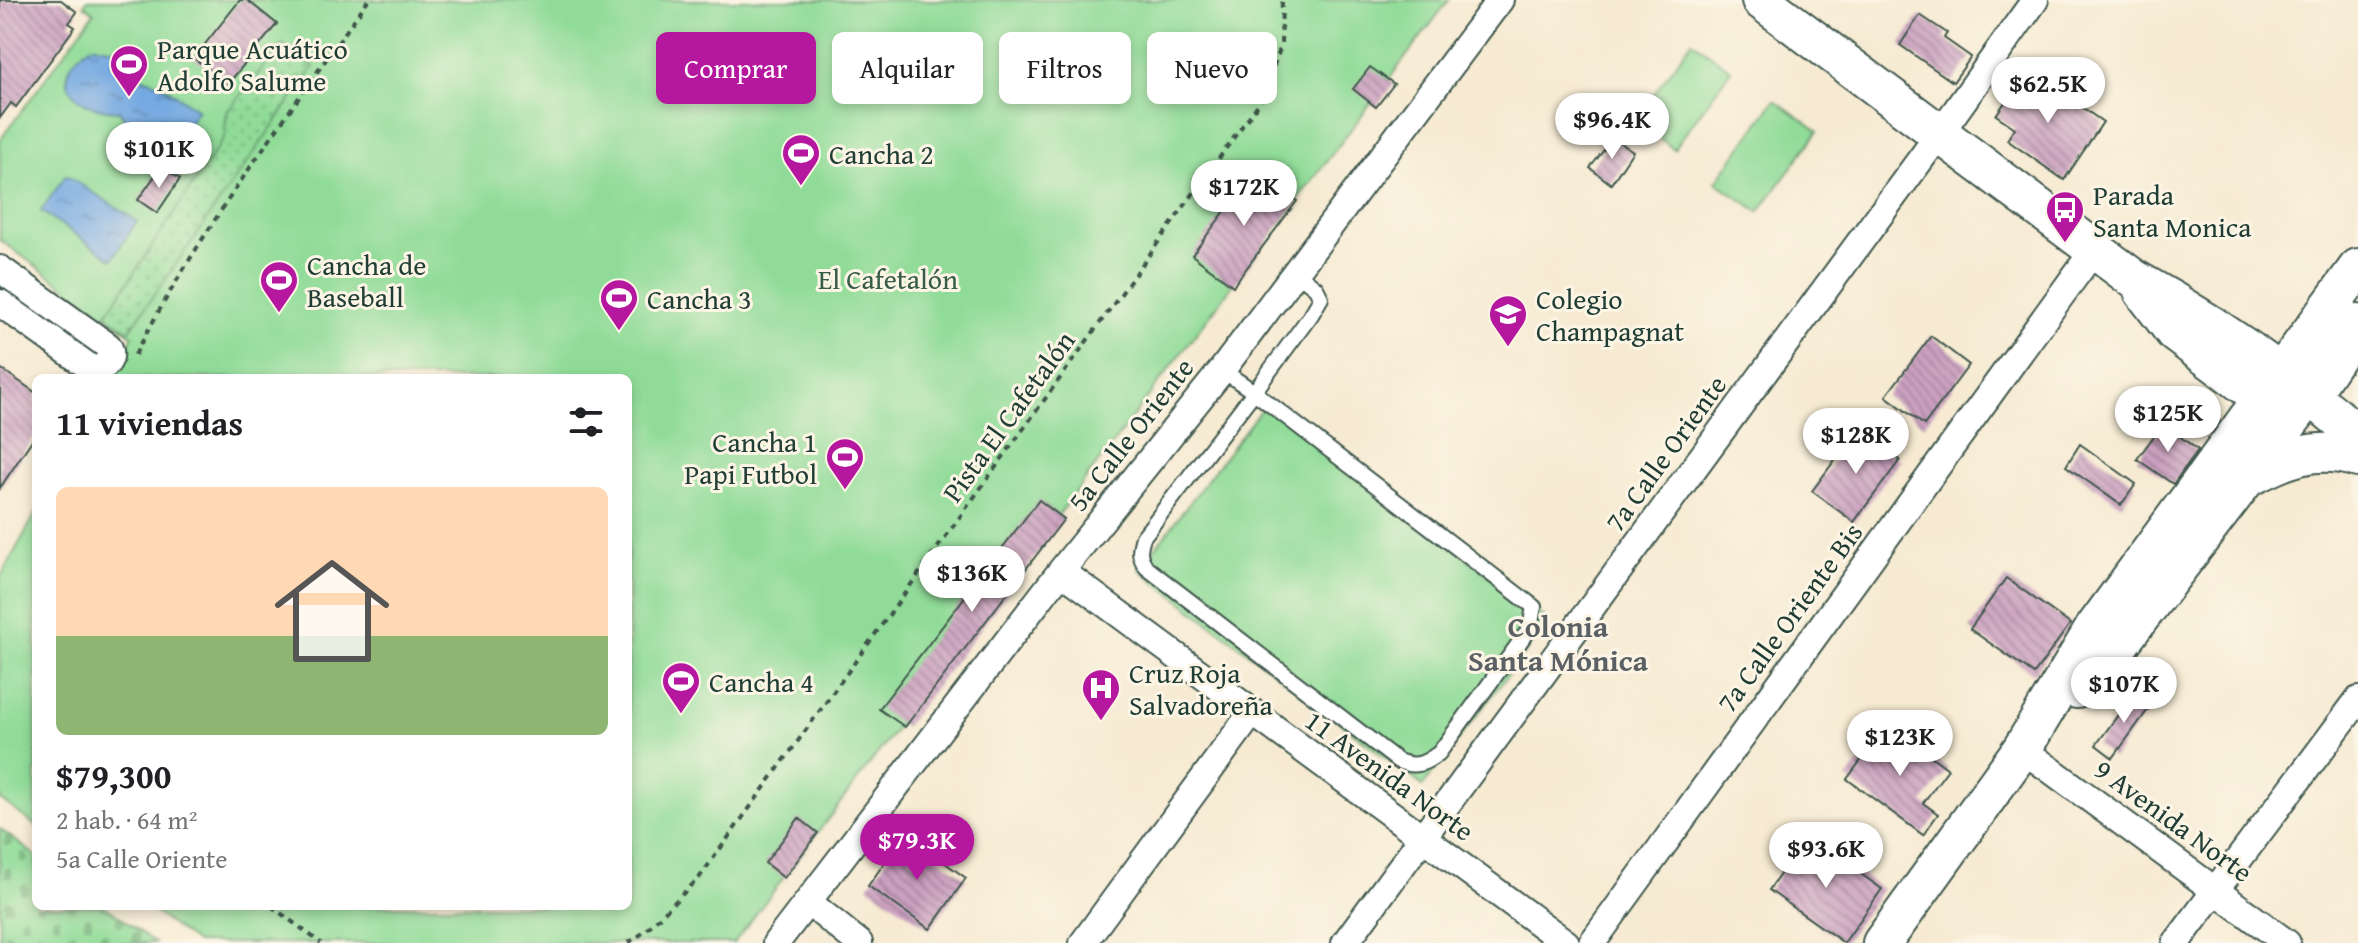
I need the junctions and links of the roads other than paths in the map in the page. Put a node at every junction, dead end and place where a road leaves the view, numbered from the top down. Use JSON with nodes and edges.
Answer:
{"nodes":[{"id":1,"x":1500,"y":0,"type":"edge"},
{"id":2,"x":1761,"y":0,"type":"edge"},
{"id":3,"x":2035,"y":0,"type":"edge"},
{"id":4,"x":1940,"y":133,"type":"junction"},
{"id":5,"x":2094,"y":250,"type":"junction"},
{"id":6,"x":2358,"y":268,"type":"edge"},
{"id":7,"x":0,"y":269,"type":"edge"},
{"id":8,"x":1296,"y":272,"type":"junction"},
{"id":9,"x":0,"y":303,"type":"edge"},
{"id":10,"x":2358,"y":324,"type":"edge"},
{"id":11,"x":2335,"y":354,"type":"junction"},
{"id":12,"x":1222,"y":370,"type":"junction"},
{"id":13,"x":1254,"y":392,"type":"junction"},
{"id":14,"x":2285,"y":397,"type":"junction"},
{"id":15,"x":2358,"y":424,"type":"edge"},
{"id":16,"x":2358,"y":435,"type":"edge"},
{"id":17,"x":2358,"y":451,"type":"edge"},
{"id":18,"x":2358,"y":458,"type":"edge"},
{"id":19,"x":2243,"y":481,"type":"junction"},
{"id":20,"x":1061,"y":571,"type":"junction"},
{"id":21,"x":2358,"y":700,"type":"edge"},
{"id":22,"x":1251,"y":714,"type":"junction"},
{"id":23,"x":2022,"y":749,"type":"junction"},
{"id":24,"x":1422,"y":838,"type":"junction"},
{"id":25,"x":2215,"y":890,"type":"junction"},
{"id":26,"x":808,"y":902,"type":"junction"},
{"id":27,"x":776,"y":943,"type":"edge"},
{"id":28,"x":859,"y":943,"type":"edge"},
{"id":29,"x":1083,"y":943,"type":"edge"},
{"id":30,"x":1345,"y":943,"type":"edge"},
{"id":31,"x":1566,"y":943,"type":"edge"},
{"id":32,"x":1592,"y":943,"type":"edge"},
{"id":33,"x":1882,"y":943,"type":"edge"},
{"id":34,"x":2176,"y":943,"type":"edge"},
{"id":35,"x":2287,"y":943,"type":"edge"}],
"edges":[{"from":1,"to":8,"type":"street","name":"5a Calle Oriente"},
{"from":2,"to":4,"type":"main road"},
{"from":3,"to":4,"type":"street","name":"7a Calle Oriente"},
{"from":4,"to":5,"type":"main road"},
{"from":4,"to":24,"type":"street","name":"7a Calle Oriente"},
{"from":5,"to":14,"type":"main road"},
{"from":5,"to":32,"type":"street","name":"7a Calle Oriente Bis"},
{"from":6,"to":14,"type":"main road"},
{"from":7,"to":9,"type":"street"},
{"from":8,"to":12,"type":"street","name":"5a Calle Oriente"},
{"from":8,"to":13,"type":"lane"},
{"from":10,"to":11,"type":"main road"},
{"from":11,"to":14,"type":"main road"},
{"from":11,"to":15,"type":"main road"},
{"from":12,"to":13,"type":"lane"},
{"from":12,"to":20,"type":"street","name":"5a Calle Oriente"},
{"from":13,"to":13,"type":"lane"},
{"from":14,"to":16,"type":"main road"},
{"from":14,"to":17,"type":"main road"},
{"from":14,"to":19,"type":"main road"},
{"from":14,"to":23,"type":"main road"},
{"from":18,"to":19,"type":"main road"},
{"from":19,"to":23,"type":"main road"},
{"from":20,"to":22,"type":"street","name":"11 Avenida Norte"},
{"from":20,"to":26,"type":"street","name":"5a Calle Oriente"},
{"from":21,"to":25,"type":"street"},
{"from":22,"to":24,"type":"street","name":"11 Avenida Norte"},
{"from":22,"to":29,"type":"street"},
{"from":23,"to":25,"type":"street","name":"9 Avenida Norte"},
{"from":23,"to":33,"type":"main road"},
{"from":24,"to":30,"type":"street","name":"7a Calle Oriente"},
{"from":24,"to":31,"type":"street","name":"11 Avenida Norte"},
{"from":25,"to":34,"type":"street"},
{"from":25,"to":35,"type":"street","name":"9 Avenida Norte"},
{"from":26,"to":27,"type":"street","name":"5a Calle Oriente"},
{"from":26,"to":28,"type":"street"}]}
